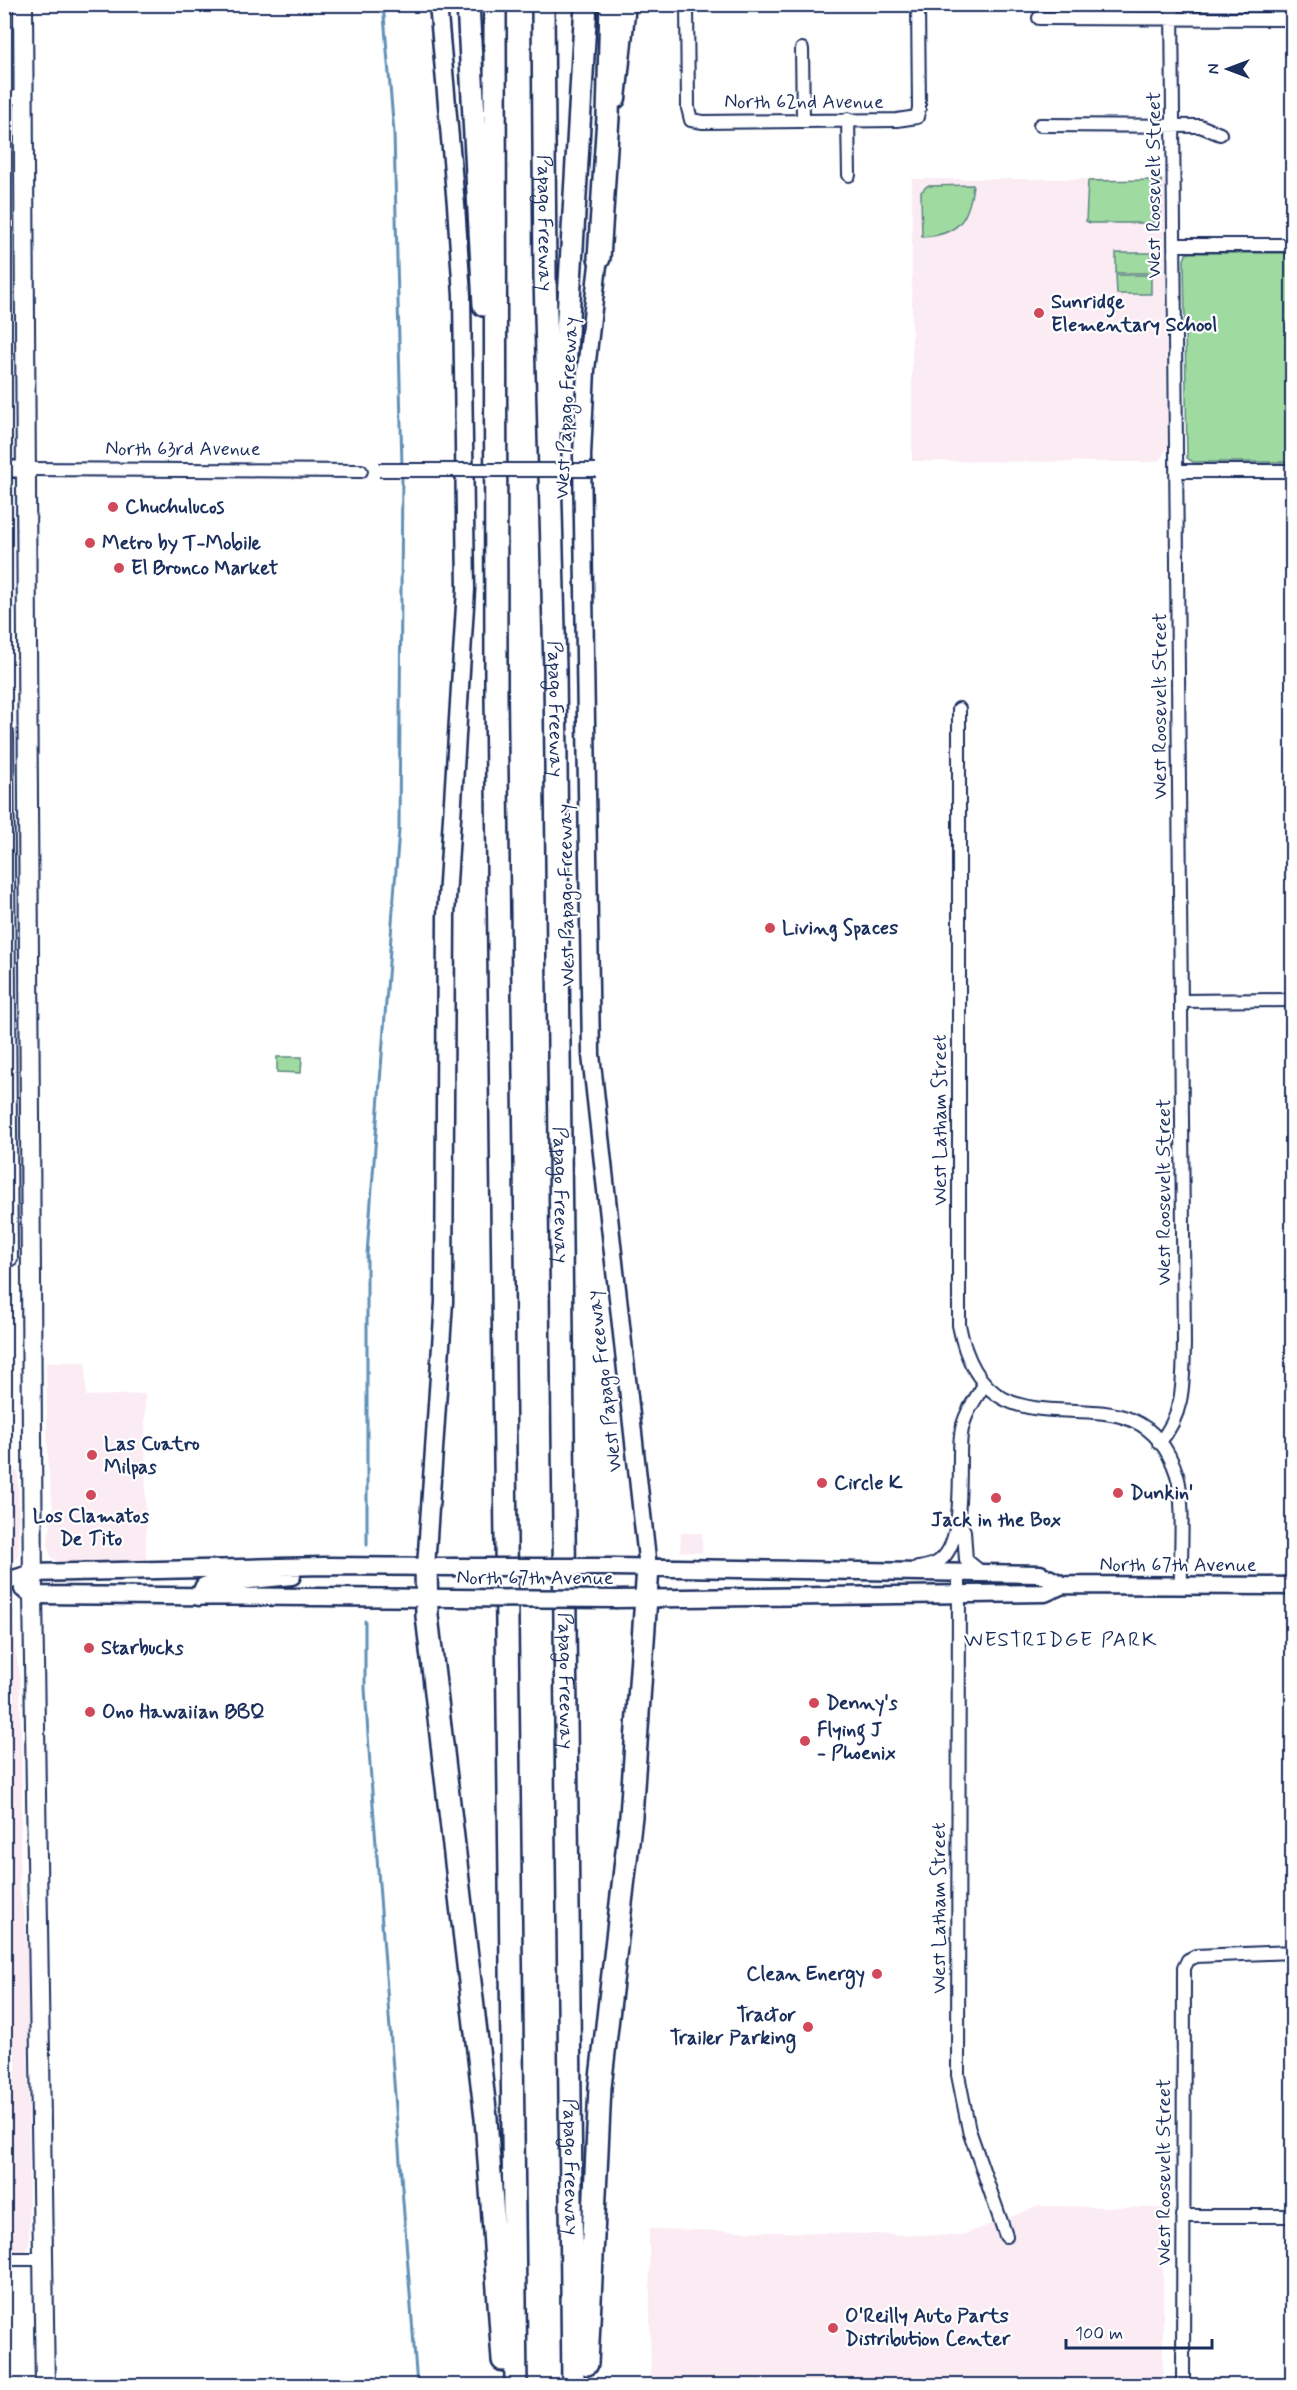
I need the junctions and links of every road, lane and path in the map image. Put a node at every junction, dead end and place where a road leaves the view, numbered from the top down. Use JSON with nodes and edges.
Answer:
{"nodes":[{"id":1,"x":23,"y":4,"type":"edge"},
{"id":2,"x":438,"y":4,"type":"edge"},
{"id":3,"x":468,"y":4,"type":"edge"},
{"id":4,"x":495,"y":4,"type":"edge"},
{"id":5,"x":543,"y":4,"type":"edge"},
{"id":6,"x":586,"y":4,"type":"edge"},
{"id":7,"x":612,"y":4,"type":"edge"},
{"id":8,"x":627,"y":4,"type":"edge"},
{"id":9,"x":687,"y":4,"type":"edge"},
{"id":10,"x":918,"y":4,"type":"edge"},
{"id":11,"x":1172,"y":4,"type":"edge"},
{"id":12,"x":1039,"y":18,"type":"dead end"},
{"id":13,"x":1172,"y":18,"type":"junction"},
{"id":14,"x":1293,"y":19,"type":"edge"},
{"id":15,"x":802,"y":49,"type":"dead end"},
{"id":16,"x":24,"y":97,"type":"junction"},
{"id":17,"x":4,"y":98,"type":"edge"},
{"id":18,"x":848,"y":119,"type":"junction"},
{"id":19,"x":803,"y":120,"type":"junction"},
{"id":20,"x":1040,"y":125,"type":"dead end"},
{"id":21,"x":1174,"y":126,"type":"junction"},
{"id":22,"x":1220,"y":134,"type":"dead end"},
{"id":23,"x":849,"y":175,"type":"dead end"},
{"id":24,"x":1174,"y":245,"type":"junction"},
{"id":25,"x":1293,"y":245,"type":"edge"},
{"id":26,"x":598,"y":258,"type":"junction"},
{"id":27,"x":497,"y":364,"type":"junction"},
{"id":28,"x":27,"y":468,"type":"junction"},
{"id":29,"x":4,"y":469,"type":"edge"},
{"id":30,"x":379,"y":470,"type":"dead end"},
{"id":31,"x":596,"y":470,"type":"dead end"},
{"id":32,"x":361,"y":471,"type":"dead end"},
{"id":33,"x":1178,"y":471,"type":"junction"},
{"id":34,"x":1293,"y":471,"type":"edge"},
{"id":35,"x":554,"y":570,"type":"junction"},
{"id":36,"x":959,"y":709,"type":"dead end"},
{"id":37,"x":6,"y":733,"type":"edge"},
{"id":38,"x":1182,"y":1000,"type":"junction"},
{"id":39,"x":1293,"y":1000,"type":"edge"},
{"id":40,"x":7,"y":1058,"type":"edge"},
{"id":41,"x":32,"y":1058,"type":"junction"},
{"id":42,"x":8,"y":1210,"type":"edge"},
{"id":43,"x":33,"y":1211,"type":"junction"},
{"id":44,"x":11,"y":1258,"type":"dead end"},
{"id":45,"x":984,"y":1385,"type":"junction"},
{"id":46,"x":1156,"y":1440,"type":"junction"},
{"id":47,"x":958,"y":1519,"type":"junction"},
{"id":48,"x":426,"y":1558,"type":"junction"},
{"id":49,"x":324,"y":1566,"type":"junction"},
{"id":50,"x":648,"y":1568,"type":"junction"},
{"id":51,"x":893,"y":1572,"type":"junction"},
{"id":52,"x":33,"y":1573,"type":"junction"},
{"id":53,"x":959,"y":1573,"type":"junction"},
{"id":54,"x":982,"y":1573,"type":"junction"},
{"id":55,"x":7,"y":1582,"type":"edge"},
{"id":56,"x":1063,"y":1585,"type":"junction"},
{"id":57,"x":1181,"y":1585,"type":"junction"},
{"id":58,"x":1293,"y":1586,"type":"edge"},
{"id":59,"x":959,"y":1593,"type":"junction"},
{"id":60,"x":33,"y":1595,"type":"junction"},
{"id":61,"x":199,"y":1597,"type":"junction"},
{"id":62,"x":426,"y":1598,"type":"junction"},
{"id":63,"x":648,"y":1599,"type":"junction"},
{"id":64,"x":1293,"y":1952,"type":"edge"},
{"id":65,"x":1183,"y":2216,"type":"junction"},
{"id":66,"x":1293,"y":2216,"type":"edge"},
{"id":67,"x":1006,"y":2236,"type":"dead end"},
{"id":68,"x":4,"y":2259,"type":"edge"},
{"id":69,"x":44,"y":2259,"type":"junction"},
{"id":70,"x":45,"y":2385,"type":"edge"},
{"id":71,"x":506,"y":2385,"type":"edge"},
{"id":72,"x":516,"y":2385,"type":"edge"},
{"id":73,"x":573,"y":2385,"type":"edge"},
{"id":74,"x":587,"y":2385,"type":"edge"},
{"id":75,"x":1183,"y":2385,"type":"edge"}],
"edges":[{"from":1,"to":16,"type":"main road"},
{"from":2,"to":48,"type":"main road"},
{"from":3,"to":27,"type":"highway"},
{"from":4,"to":27,"type":"highway"},
{"from":5,"to":35,"type":"highway","name":"Papago Freeway"},
{"from":6,"to":35,"type":"highway"},
{"from":7,"to":26,"type":"highway"},
{"from":8,"to":26,"type":"main road","name":"West Papago Freeway"},
{"from":9,"to":19,"type":"street","name":"North 62nd Avenue"},
{"from":10,"to":18,"type":"street","name":"North 62nd Avenue"},
{"from":11,"to":13,"type":"street","name":"West Roosevelt Street"},
{"from":12,"to":13,"type":"street"},
{"from":13,"to":14,"type":"street"},
{"from":13,"to":21,"type":"street","name":"West Roosevelt Street"},
{"from":15,"to":19,"type":"street"},
{"from":16,"to":17,"type":"street"},
{"from":16,"to":28,"type":"main road"},
{"from":18,"to":19,"type":"street","name":"North 62nd Avenue"},
{"from":18,"to":23,"type":"street"},
{"from":20,"to":21,"type":"street"},
{"from":21,"to":22,"type":"street"},
{"from":21,"to":24,"type":"street","name":"West Roosevelt Street"},
{"from":24,"to":25,"type":"street"},
{"from":24,"to":33,"type":"street","name":"West Roosevelt Street"},
{"from":26,"to":50,"type":"main road","name":"West Papago Freeway"},
{"from":27,"to":72,"type":"highway"},
{"from":28,"to":29,"type":"street","name":"North 63rd Avenue"},
{"from":28,"to":32,"type":"street","name":"North 63rd Avenue"},
{"from":28,"to":41,"type":"main road"},
{"from":30,"to":31,"type":"street","bridge":true},
{"from":33,"to":34,"type":"street"},
{"from":33,"to":38,"type":"street","name":"West Roosevelt Street"},
{"from":35,"to":73,"type":"highway","name":"Papago Freeway"},
{"from":36,"to":45,"type":"street","name":"West Latham Street"},
{"from":37,"to":40,"type":"street"},
{"from":38,"to":39,"type":"street"},
{"from":38,"to":46,"type":"street","name":"West Roosevelt Street"},
{"from":40,"to":41,"type":"street"},
{"from":40,"to":42,"type":"street"},
{"from":41,"to":43,"type":"main road"},
{"from":42,"to":43,"type":"street"},
{"from":42,"to":44,"type":"street"},
{"from":43,"to":52,"type":"main road"},
{"from":45,"to":46,"type":"street"},
{"from":45,"to":47,"type":"street"},
{"from":46,"to":57,"type":"street"},
{"from":47,"to":51,"type":"street"},
{"from":47,"to":54,"type":"street"},
{"from":48,"to":49,"type":"main road","name":"North 67th Avenue"},
{"from":48,"to":50,"type":"main road","name":"North 67th Avenue","bridge":true},
{"from":48,"to":62,"type":"highway"},
{"from":49,"to":52,"type":"main road","name":"North 67th Avenue"},
{"from":49,"to":61,"type":"main road"},
{"from":50,"to":51,"type":"main road","name":"North 67th Avenue"},
{"from":50,"to":63,"type":"highway"},
{"from":51,"to":53,"type":"main road","name":"North 67th Avenue"},
{"from":52,"to":55,"type":"main road","name":"North 67th Avenue"},
{"from":52,"to":60,"type":"main road"},
{"from":53,"to":54,"type":"main road","name":"North 67th Avenue"},
{"from":53,"to":59,"type":"street","name":"West Latham Street"},
{"from":54,"to":56,"type":"main road","name":"North 67th Avenue"},
{"from":55,"to":60,"type":"main road","name":"North 67th Avenue"},
{"from":56,"to":57,"type":"main road","name":"North 67th Avenue"},
{"from":56,"to":59,"type":"main road","name":"North 67th Avenue"},
{"from":57,"to":58,"type":"main road","name":"North 67th Avenue"},
{"from":59,"to":63,"type":"main road","name":"North 67th Avenue"},
{"from":59,"to":67,"type":"street","name":"West Latham Street"},
{"from":60,"to":61,"type":"main road","name":"North 67th Avenue"},
{"from":60,"to":69,"type":"main road"},
{"from":61,"to":62,"type":"main road","name":"North 67th Avenue"},
{"from":62,"to":63,"type":"main road","name":"North 67th Avenue","bridge":true},
{"from":62,"to":71,"type":"highway"},
{"from":63,"to":74,"type":"highway"},
{"from":64,"to":65,"type":"street","name":"West Roosevelt Street"},
{"from":65,"to":66,"type":"street"},
{"from":65,"to":75,"type":"street","name":"West Roosevelt Street"},
{"from":68,"to":69,"type":"street"},
{"from":69,"to":70,"type":"main road"}]}
